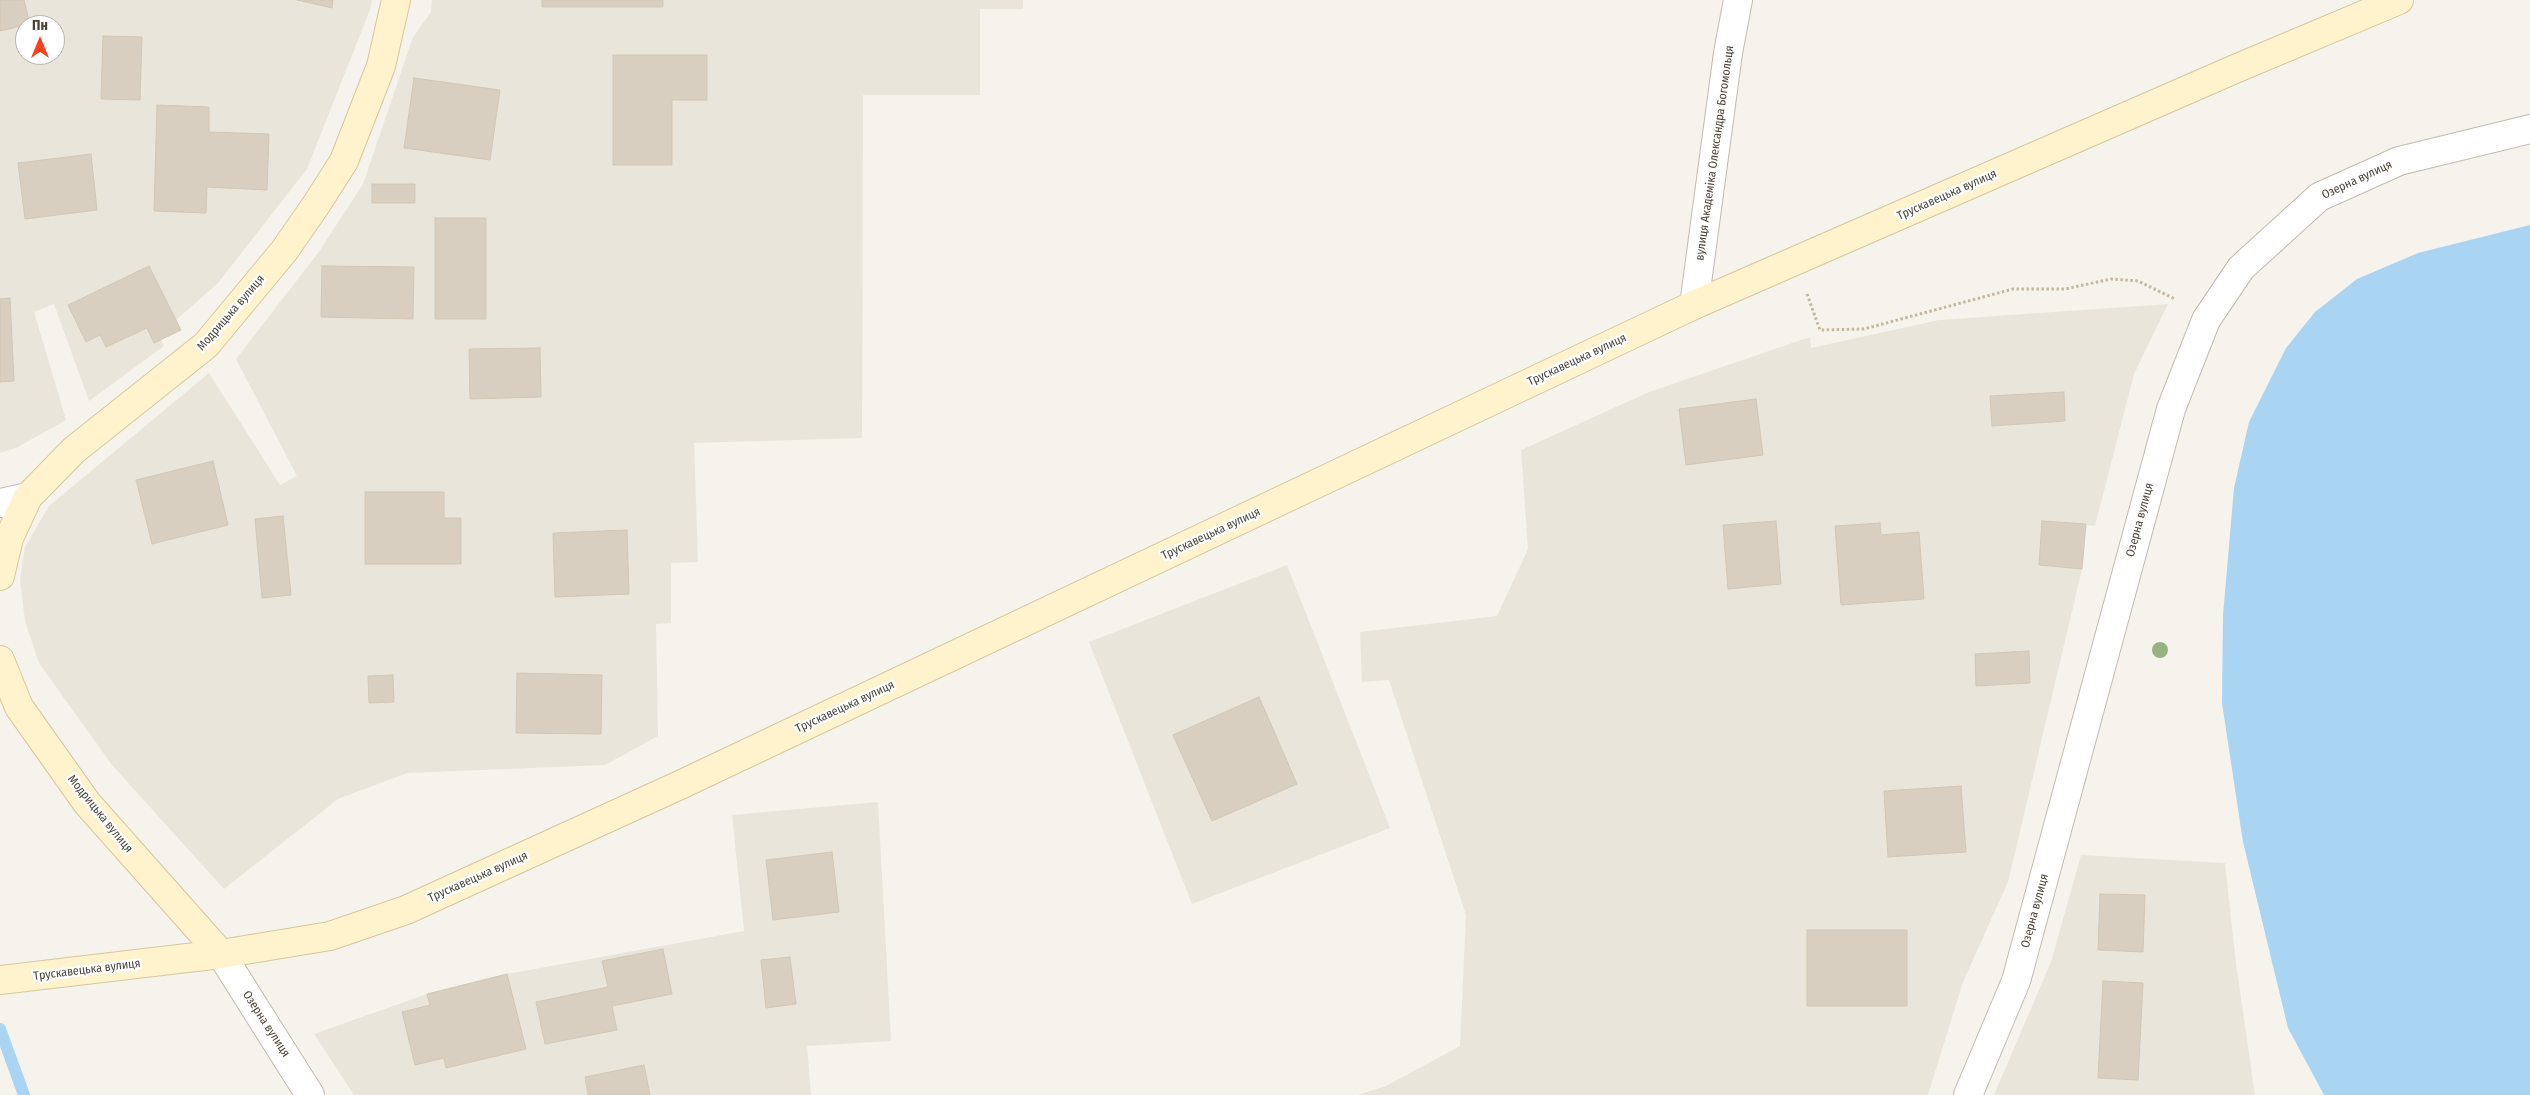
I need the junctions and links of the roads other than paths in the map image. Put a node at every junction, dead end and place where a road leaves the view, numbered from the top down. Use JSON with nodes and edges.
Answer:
{"nodes":[{"id":1,"x":396,"y":0,"type":"edge"},
{"id":2,"x":1738,"y":0,"type":"edge"},
{"id":3,"x":2399,"y":0,"type":"edge"},
{"id":4,"x":2530,"y":129,"type":"edge"},
{"id":5,"x":1694,"y":305,"type":"junction"},
{"id":6,"x":28,"y":497,"type":"junction"},
{"id":7,"x":0,"y":503,"type":"edge"},
{"id":8,"x":0,"y":576,"type":"edge"},
{"id":9,"x":0,"y":660,"type":"edge"},
{"id":10,"x":221,"y":954,"type":"junction"},
{"id":11,"x":0,"y":980,"type":"edge"},
{"id":12,"x":310,"y":1095,"type":"edge"},
{"id":13,"x":1968,"y":1095,"type":"edge"}],
"edges":[{"from":1,"to":6,"type":"main road","name":"Модрицька вулиця"},
{"from":2,"to":5,"type":"street","name":"вулиця Академіка Олександра Богомольця"},
{"from":3,"to":5,"type":"main road","name":"Трускавецька вулиця"},
{"from":4,"to":13,"type":"street","name":"Озерна вулиця"},
{"from":5,"to":10,"type":"main road","name":"Трускавецька вулиця"},
{"from":6,"to":7,"type":"street"},
{"from":6,"to":8,"type":"main road","name":"Модрицька вулиця"},
{"from":9,"to":10,"type":"main road","name":"Модрицька вулиця"},
{"from":10,"to":11,"type":"main road","name":"Трускавецька вулиця"},
{"from":10,"to":12,"type":"street","name":"Озерна вулиця"}]}
